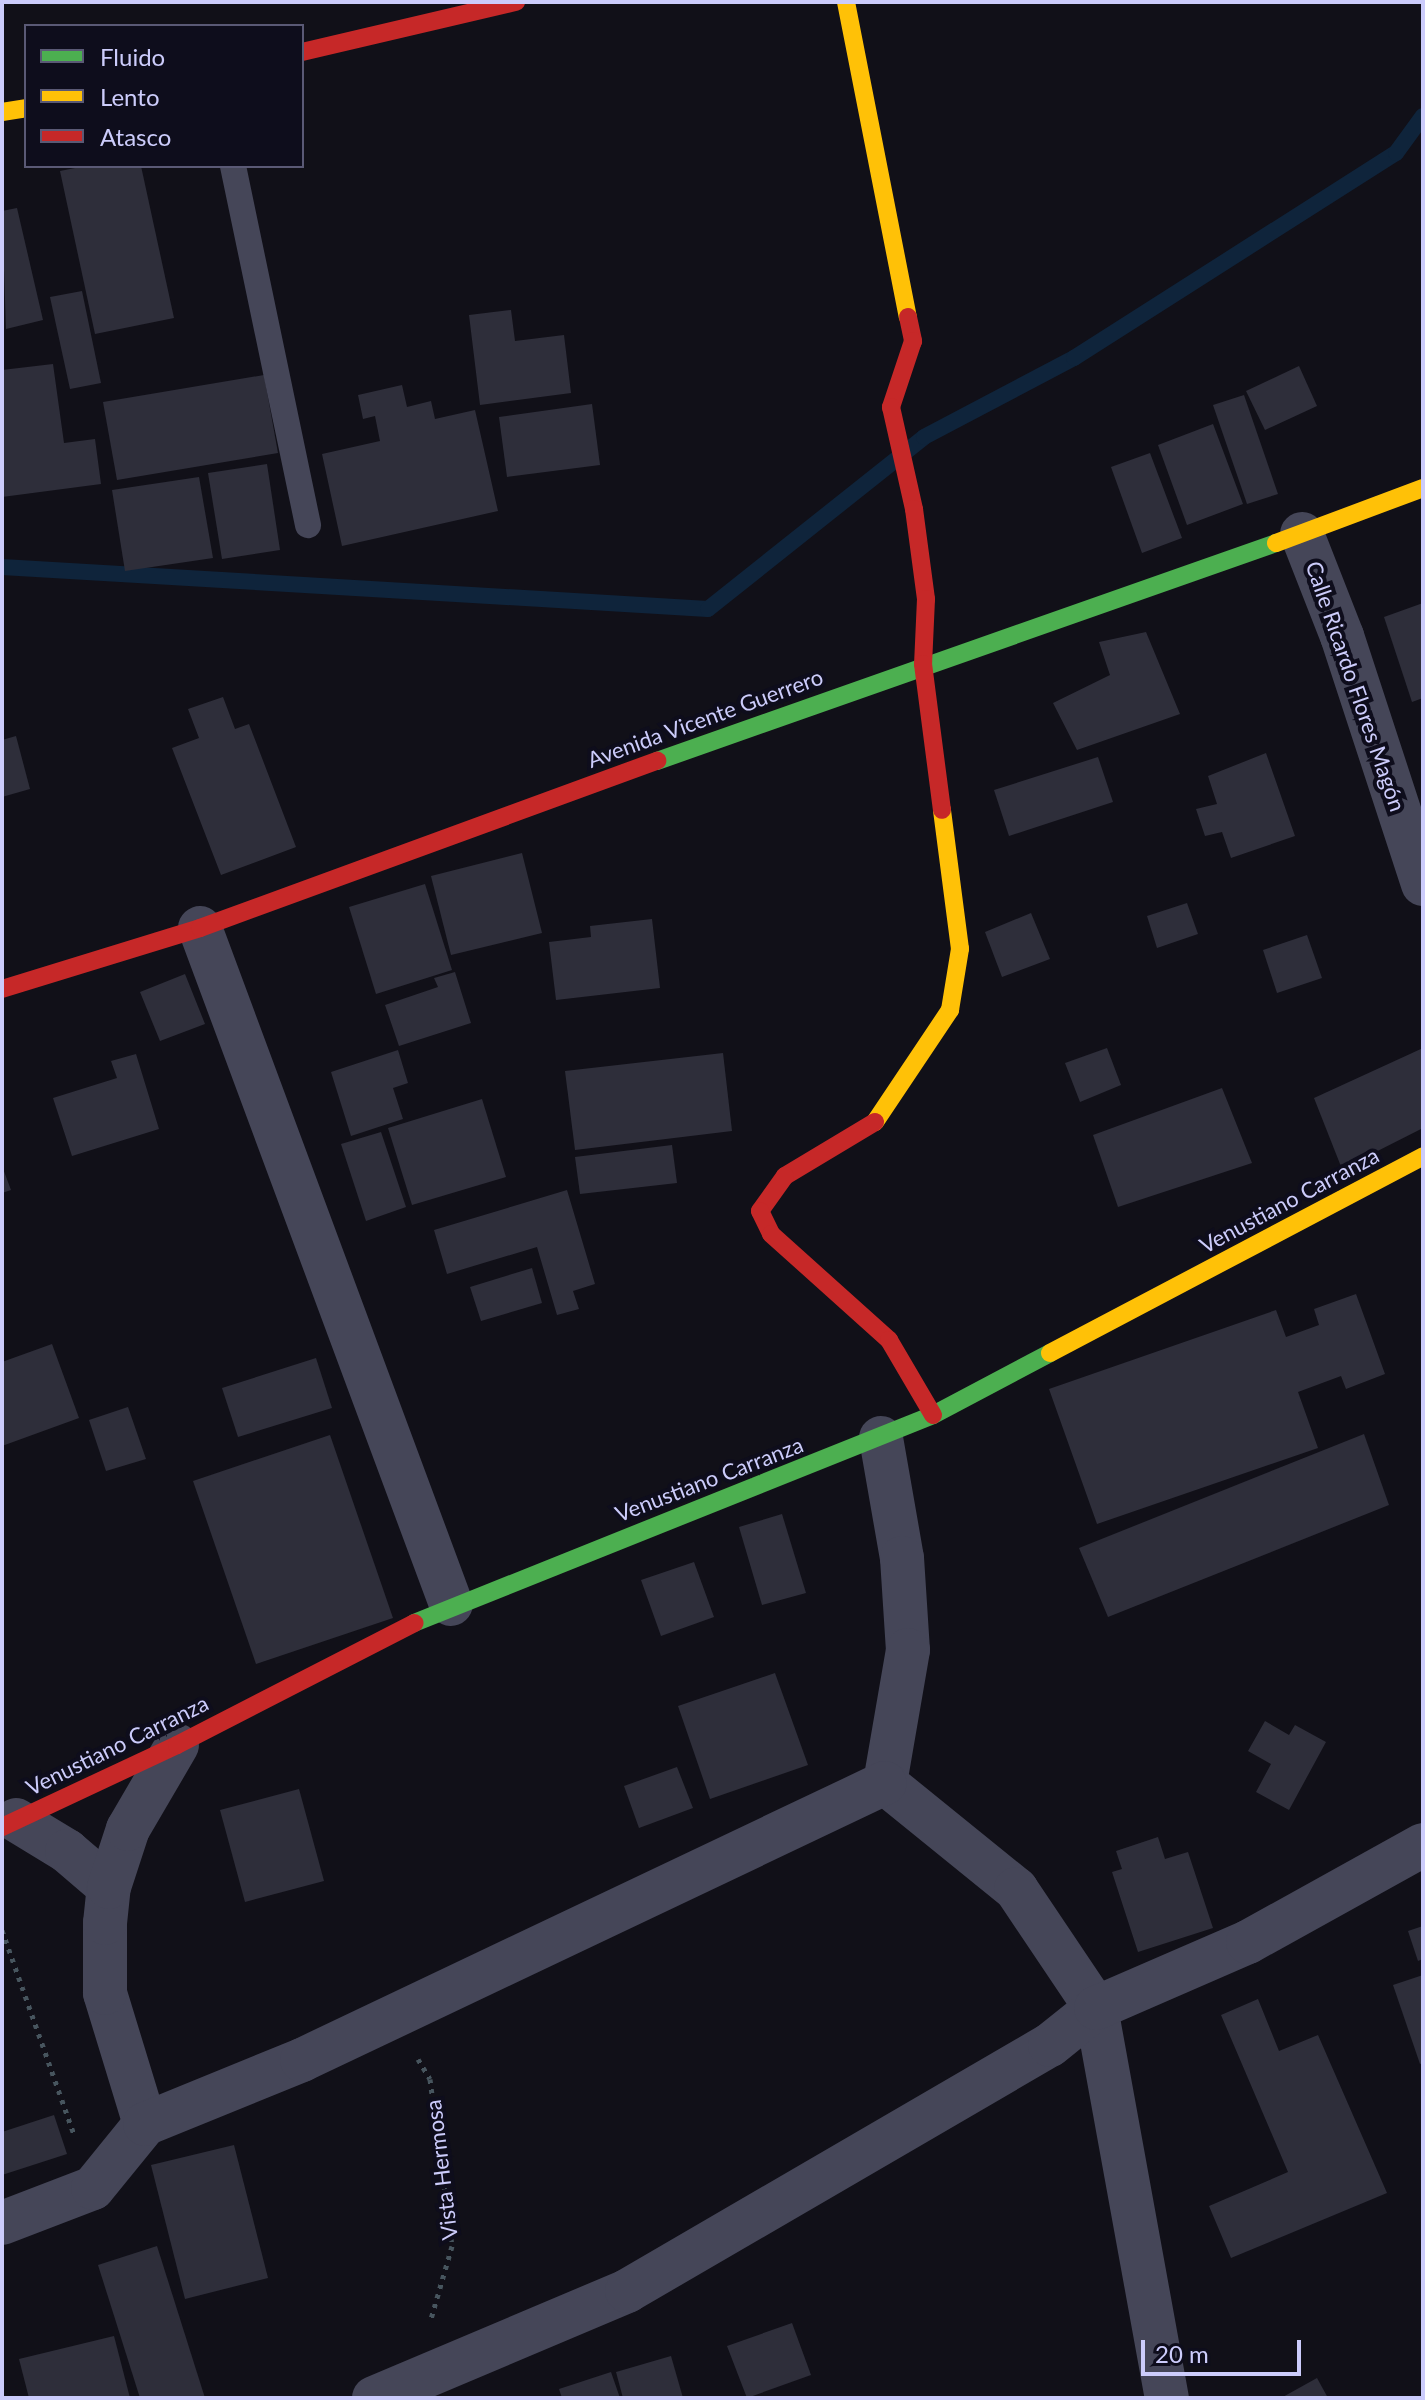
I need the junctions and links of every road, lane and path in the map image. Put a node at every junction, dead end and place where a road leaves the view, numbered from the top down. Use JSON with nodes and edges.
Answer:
{"nodes":[{"id":1,"x":516,"y":2,"type":"edge"},
{"id":2,"x":846,"y":2,"type":"edge"},
{"id":3,"x":304,"y":52,"type":"edge"},
{"id":4,"x":24,"y":108,"type":"edge"},
{"id":5,"x":2,"y":112,"type":"edge"},
{"id":6,"x":233,"y":168,"type":"edge"},
{"id":7,"x":1423,"y":488,"type":"edge"},
{"id":8,"x":308,"y":525,"type":"dead end"},
{"id":9,"x":1302,"y":534,"type":"junction"},
{"id":10,"x":923,"y":664,"type":"junction"},
{"id":11,"x":1423,"y":884,"type":"edge"},
{"id":12,"x":200,"y":928,"type":"junction"},
{"id":13,"x":2,"y":989,"type":"edge"},
{"id":14,"x":1423,"y":1156,"type":"edge"},
{"id":15,"x":933,"y":1415,"type":"junction"},
{"id":16,"x":881,"y":1438,"type":"junction"},
{"id":17,"x":451,"y":1604,"type":"junction"},
{"id":18,"x":177,"y":1745,"type":"junction"},
{"id":19,"x":885,"y":1783,"type":"junction"},
{"id":20,"x":9,"y":1824,"type":"edge"},
{"id":21,"x":1423,"y":1845,"type":"edge"},
{"id":22,"x":109,"y":1887,"type":"junction"},
{"id":23,"x":2,"y":1930,"type":"edge"},
{"id":24,"x":1096,"y":2008,"type":"junction"},
{"id":25,"x":394,"y":2017,"type":"junction"},
{"id":26,"x":145,"y":2124,"type":"junction"},
{"id":27,"x":93,"y":2188,"type":"junction"},
{"id":28,"x":2,"y":2223,"type":"edge"},
{"id":29,"x":414,"y":2380,"type":"junction"},
{"id":30,"x":1166,"y":2396,"type":"edge"},
{"id":31,"x":374,"y":2398,"type":"edge"}],
"edges":[{"from":1,"to":3,"type":"street"},
{"from":2,"to":10,"type":"street"},
{"from":4,"to":5,"type":"street"},
{"from":6,"to":8,"type":"lane"},
{"from":7,"to":9,"type":"street","name":"Avenida Vicente Guerrero"},
{"from":9,"to":10,"type":"street","name":"Avenida Vicente Guerrero"},
{"from":9,"to":11,"type":"street","name":"Calle Ricardo Flores Magón"},
{"from":10,"to":12,"type":"street","name":"Avenida Vicente Guerrero"},
{"from":10,"to":15,"type":"street"},
{"from":12,"to":13,"type":"street","name":"Avenida Vicente Guerrero"},
{"from":12,"to":17,"type":"street"},
{"from":14,"to":15,"type":"street","name":"Venustiano Carranza"},
{"from":15,"to":16,"type":"street","name":"Venustiano Carranza"},
{"from":16,"to":17,"type":"street","name":"Venustiano Carranza"},
{"from":16,"to":19,"type":"street"},
{"from":17,"to":18,"type":"street","name":"Venustiano Carranza"},
{"from":18,"to":20,"type":"street","name":"Venustiano Carranza"},
{"from":18,"to":22,"type":"street"},
{"from":19,"to":24,"type":"street"},
{"from":19,"to":25,"type":"street"},
{"from":20,"to":22,"type":"street"},
{"from":21,"to":24,"type":"street"},
{"from":22,"to":26,"type":"street"},
{"from":23,"to":27,"type":"path"},
{"from":24,"to":29,"type":"street"},
{"from":24,"to":30,"type":"street"},
{"from":25,"to":26,"type":"street"},
{"from":25,"to":29,"type":"path","name":"Vista Hermosa"},
{"from":26,"to":27,"type":"street"},
{"from":27,"to":28,"type":"street"},
{"from":29,"to":31,"type":"street"}]}
